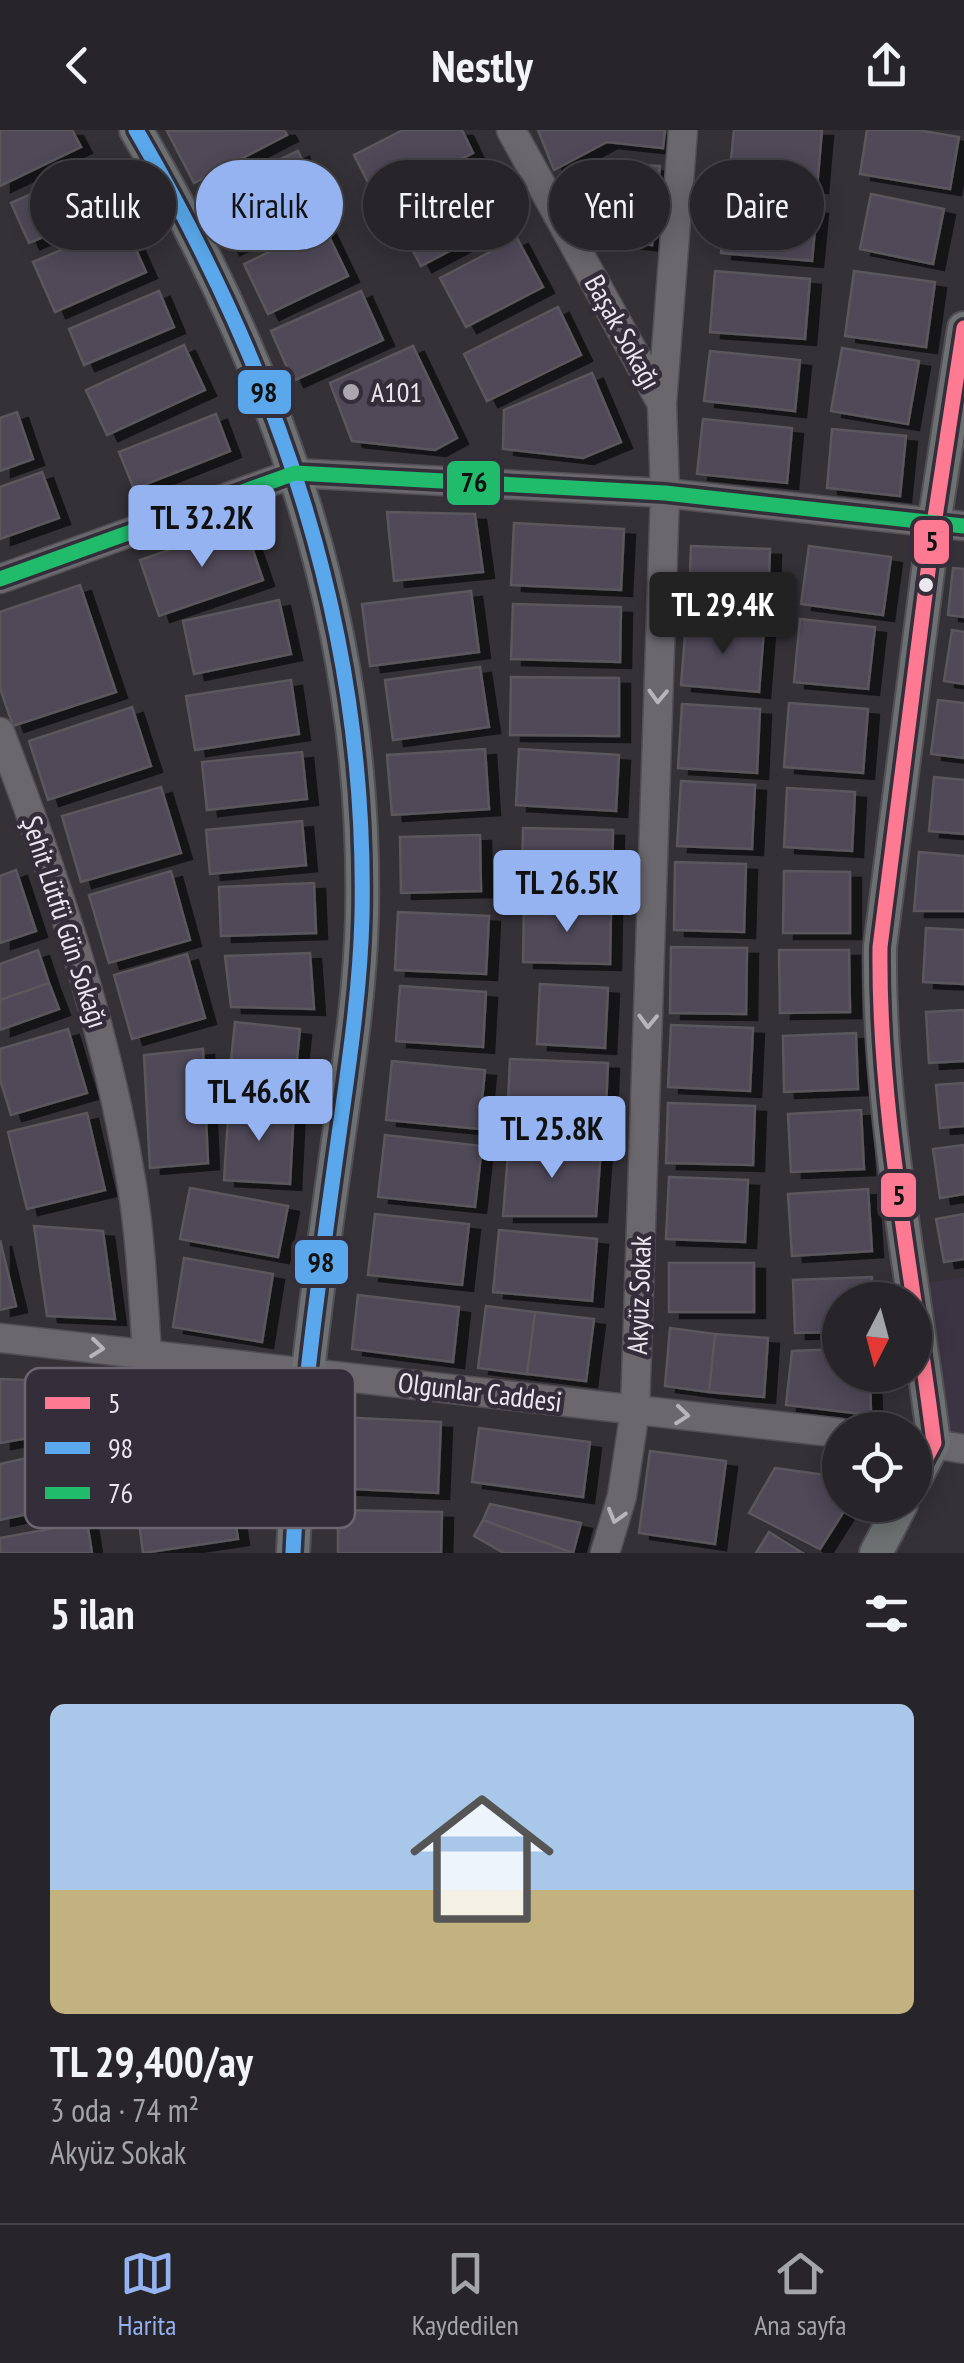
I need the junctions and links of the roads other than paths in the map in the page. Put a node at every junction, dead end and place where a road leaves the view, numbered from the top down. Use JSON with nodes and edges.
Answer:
{"nodes":[{"id":1,"x":136,"y":130,"type":"edge"},
{"id":2,"x":512,"y":130,"type":"edge"},
{"id":3,"x":684,"y":130,"type":"edge"},
{"id":4,"x":964,"y":328,"type":"edge"},
{"id":5,"x":662,"y":404,"type":"junction"},
{"id":6,"x":295,"y":473,"type":"junction"},
{"id":7,"x":665,"y":494,"type":"junction"},
{"id":8,"x":949,"y":525,"type":"edge"},
{"id":9,"x":0,"y":579,"type":"edge"},
{"id":10,"x":0,"y":732,"type":"edge"},
{"id":11,"x":0,"y":1338,"type":"edge"},
{"id":12,"x":146,"y":1353,"type":"junction"},
{"id":13,"x":272,"y":1368,"type":"edge"},
{"id":14,"x":307,"y":1368,"type":"edge"},
{"id":15,"x":355,"y":1378,"type":"edge"},
{"id":16,"x":635,"y":1410,"type":"junction"},
{"id":17,"x":822,"y":1431,"type":"edge"},
{"id":18,"x":938,"y":1444,"type":"edge"},
{"id":19,"x":892,"y":1522,"type":"edge"},
{"id":20,"x":296,"y":1528,"type":"edge"},
{"id":21,"x":294,"y":1553,"type":"edge"},
{"id":22,"x":605,"y":1553,"type":"edge"},
{"id":23,"x":876,"y":1553,"type":"edge"}],
"edges":[{"from":1,"to":6,"type":"main road"},
{"from":2,"to":5,"type":"street","name":"Başak Sokağı"},
{"from":3,"to":5,"type":"street"},
{"from":4,"to":8,"type":"main road"},
{"from":5,"to":7,"type":"street","name":"Başak Sokağı"},
{"from":6,"to":7,"type":"street"},
{"from":6,"to":9,"type":"street"},
{"from":6,"to":14,"type":"main road"},
{"from":7,"to":8,"type":"street"},
{"from":7,"to":16,"type":"street","name":"Akyüz Sokak","one_way":true},
{"from":8,"to":18,"type":"main road"},
{"from":10,"to":12,"type":"street","name":"Şehit Lütfü Gün Sokağı"},
{"from":11,"to":12,"type":"street","name":"Olgunlar Caddesi","one_way":true},
{"from":12,"to":13,"type":"street","name":"Olgunlar Caddesi"},
{"from":15,"to":16,"type":"street","name":"Olgunlar Caddesi"},
{"from":16,"to":17,"type":"street","name":"Olgunlar Caddesi","one_way":true},
{"from":16,"to":22,"type":"street","name":"Akyüz Sokak","one_way":true},
{"from":19,"to":23,"type":"main road"},
{"from":20,"to":21,"type":"main road"}]}
